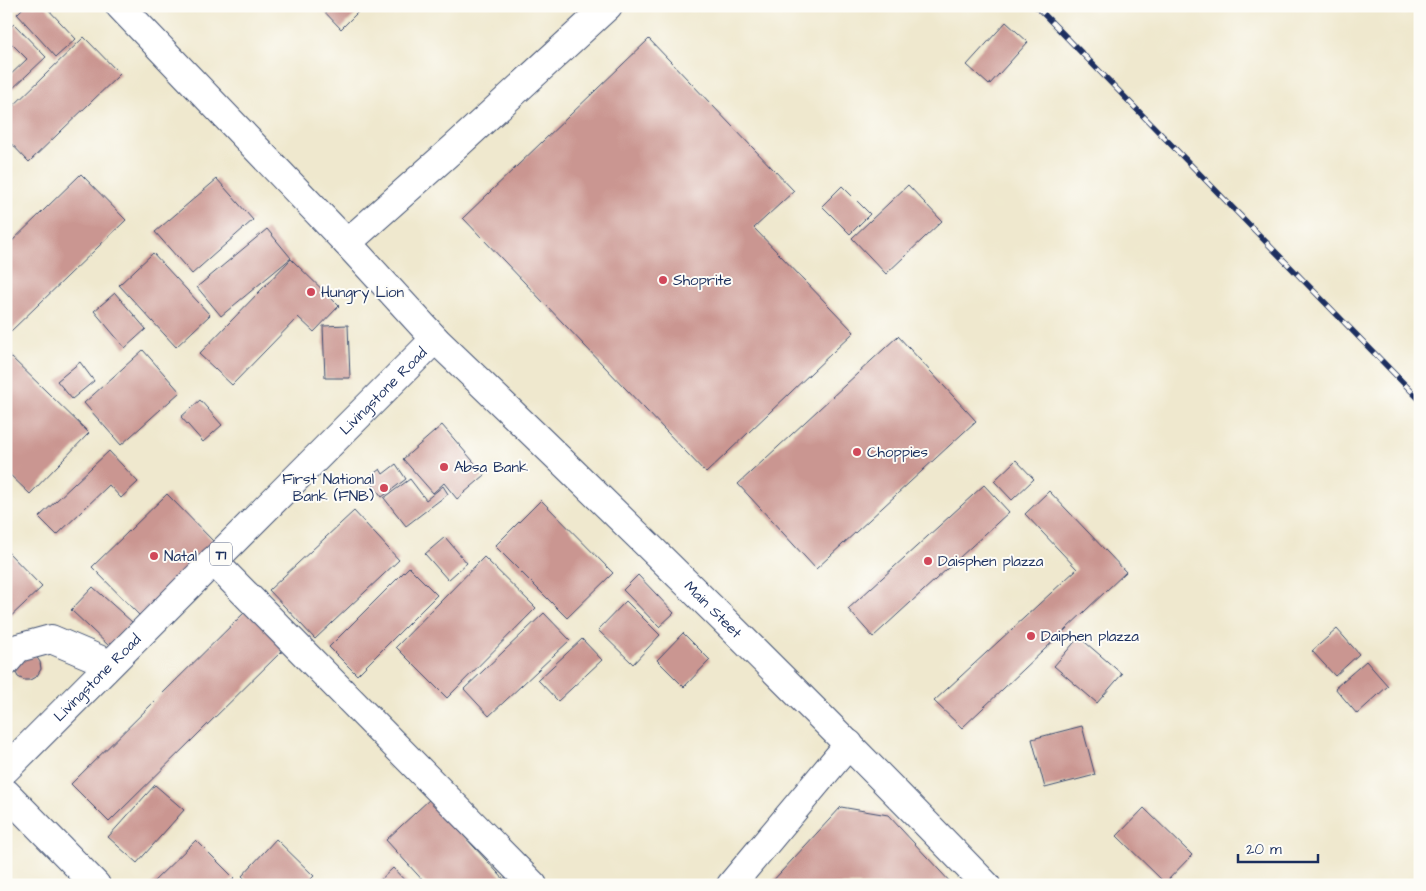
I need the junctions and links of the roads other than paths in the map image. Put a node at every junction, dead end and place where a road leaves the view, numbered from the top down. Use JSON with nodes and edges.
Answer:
{"nodes":[{"id":1,"x":120,"y":6,"type":"edge"},
{"id":2,"x":608,"y":8,"type":"edge"},
{"id":3,"x":347,"y":243,"type":"junction"},
{"id":4,"x":435,"y":339,"type":"junction"},
{"id":5,"x":213,"y":561,"type":"junction"},
{"id":6,"x":6,"y":662,"type":"edge"},
{"id":7,"x":110,"y":664,"type":"junction"},
{"id":8,"x":849,"y":744,"type":"junction"},
{"id":9,"x":6,"y":769,"type":"edge"},
{"id":10,"x":6,"y":793,"type":"edge"},
{"id":11,"x":96,"y":885,"type":"edge"},
{"id":12,"x":532,"y":885,"type":"edge"},
{"id":13,"x":731,"y":885,"type":"edge"},
{"id":14,"x":986,"y":885,"type":"edge"}],
"edges":[{"from":1,"to":3,"type":"main road","name":"Livingstone Road"},
{"from":2,"to":3,"type":"main road"},
{"from":3,"to":4,"type":"main road","name":"Livingstone Road"},
{"from":4,"to":5,"type":"main road","name":"Livingstone Road","number":"T1"},
{"from":4,"to":8,"type":"main road","name":"Main Steet"},
{"from":5,"to":7,"type":"main road","name":"Livingstone Road","number":"T1"},
{"from":5,"to":12,"type":"main road"},
{"from":6,"to":7,"type":"main road"},
{"from":7,"to":9,"type":"main road","name":"Livingstone Road","number":"T1"},
{"from":8,"to":13,"type":"main road"},
{"from":8,"to":14,"type":"main road","name":"Main Steet"},
{"from":10,"to":11,"type":"main road"}]}
